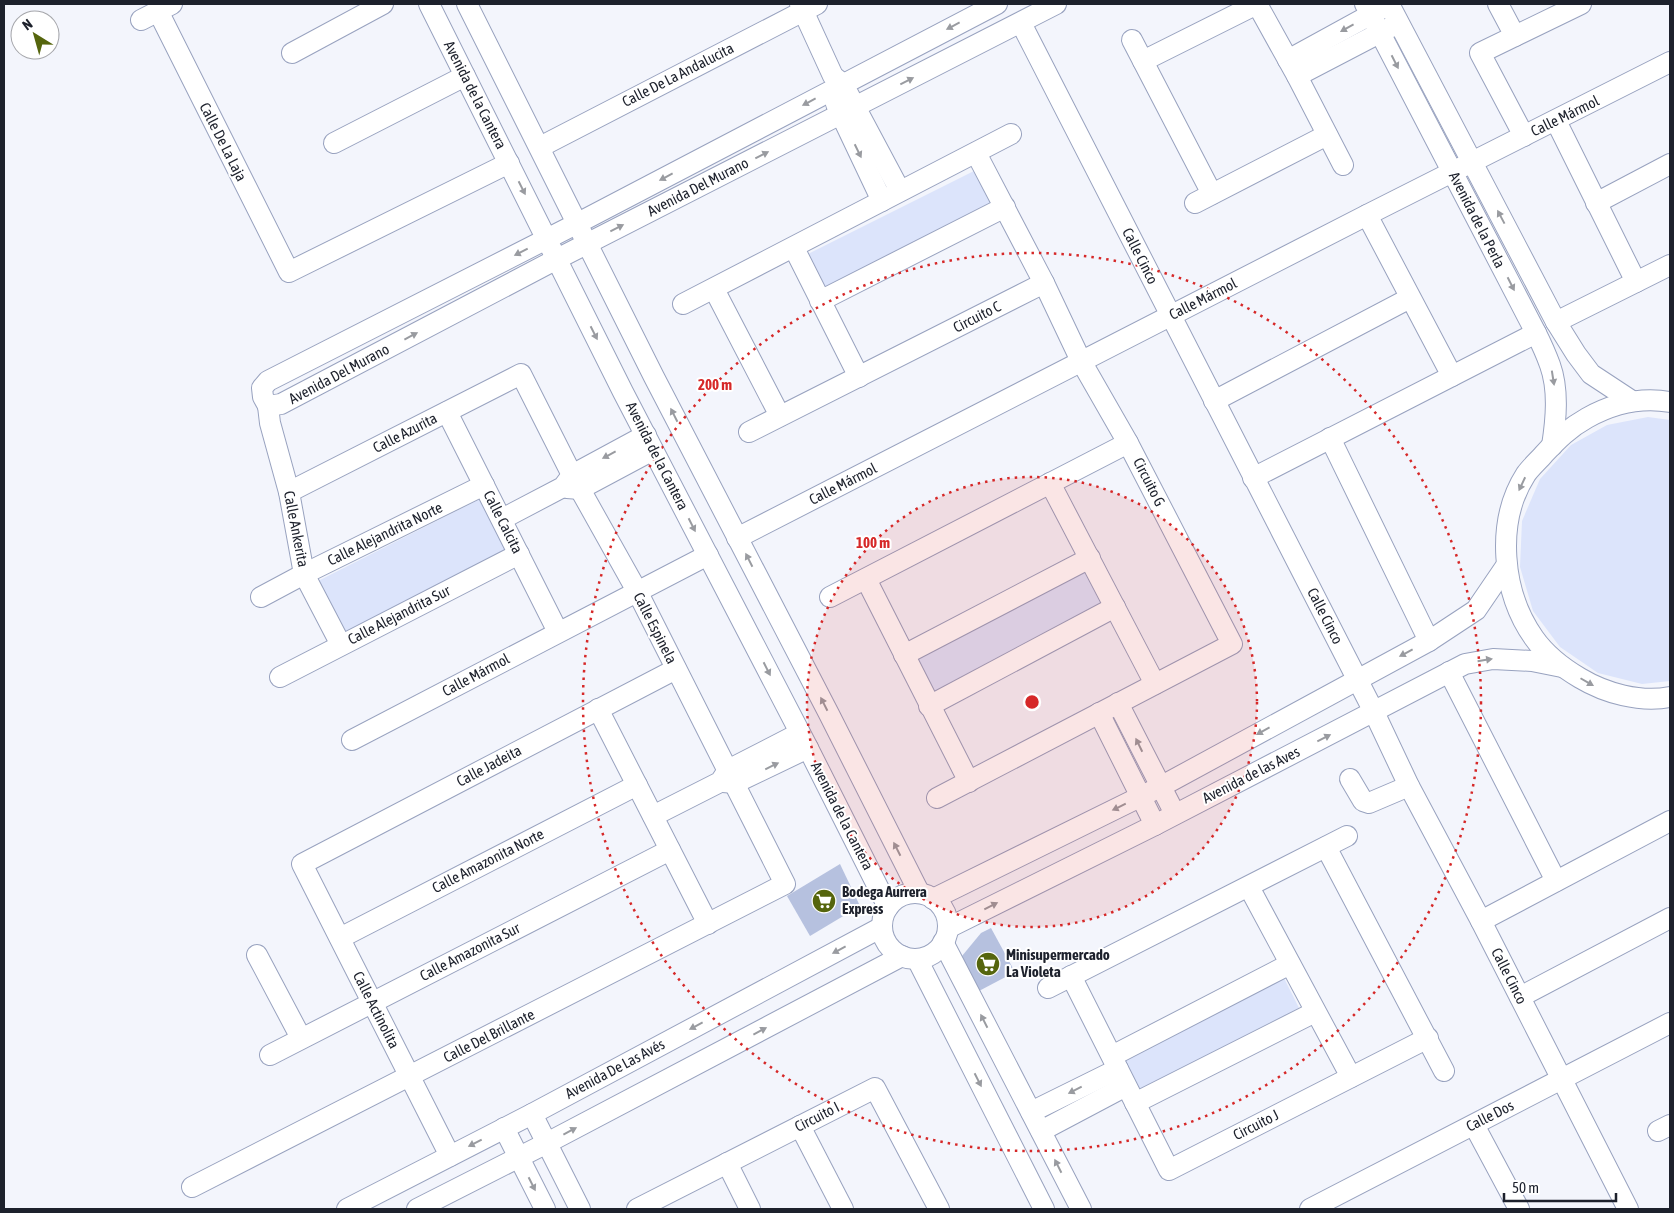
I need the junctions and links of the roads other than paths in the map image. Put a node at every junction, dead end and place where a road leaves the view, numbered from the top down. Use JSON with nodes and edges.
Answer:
{"nodes":[{"id":1,"x":383,"y":4,"type":"edge"},
{"id":2,"x":429,"y":4,"type":"edge"},
{"id":3,"x":467,"y":4,"type":"edge"},
{"id":4,"x":997,"y":4,"type":"edge"},
{"id":5,"x":1056,"y":4,"type":"edge"},
{"id":6,"x":1257,"y":4,"type":"edge"},
{"id":7,"x":1389,"y":4,"type":"edge"},
{"id":8,"x":1498,"y":4,"type":"edge"},
{"id":9,"x":1581,"y":4,"type":"edge"},
{"id":10,"x":807,"y":6,"type":"edge"},
{"id":11,"x":157,"y":12,"type":"edge"},
{"id":12,"x":1372,"y":17,"type":"edge"},
{"id":13,"x":1020,"y":23,"type":"junction"},
{"id":14,"x":1399,"y":23,"type":"junction"},
{"id":15,"x":1515,"y":36,"type":"junction"},
{"id":16,"x":1132,"y":40,"type":"dead end"},
{"id":17,"x":292,"y":53,"type":"dead end"},
{"id":18,"x":1143,"y":62,"type":"junction"},
{"id":19,"x":1670,"y":62,"type":"edge"},
{"id":20,"x":1293,"y":68,"type":"junction"},
{"id":21,"x":465,"y":76,"type":"junction"},
{"id":22,"x":835,"y":84,"type":"junction"},
{"id":23,"x":848,"y":111,"type":"junction"},
{"id":24,"x":1556,"y":121,"type":"junction"},
{"id":25,"x":1011,"y":134,"type":"dead end"},
{"id":26,"x":1327,"y":135,"type":"junction"},
{"id":27,"x":1524,"y":136,"type":"junction"},
{"id":28,"x":334,"y":143,"type":"dead end"},
{"id":29,"x":540,"y":147,"type":"junction"},
{"id":30,"x":976,"y":153,"type":"junction"},
{"id":31,"x":509,"y":162,"type":"junction"},
{"id":32,"x":1472,"y":162,"type":"junction"},
{"id":33,"x":1670,"y":164,"type":"edge"},
{"id":34,"x":1343,"y":165,"type":"dead end"},
{"id":35,"x":1452,"y":172,"type":"junction"},
{"id":36,"x":900,"y":191,"type":"junction"},
{"id":37,"x":882,"y":200,"type":"junction"},
{"id":38,"x":1596,"y":203,"type":"junction"},
{"id":39,"x":1005,"y":207,"type":"junction"},
{"id":40,"x":1367,"y":215,"type":"junction"},
{"id":41,"x":578,"y":223,"type":"junction"},
{"id":42,"x":547,"y":238,"type":"junction"},
{"id":43,"x":588,"y":244,"type":"junction"},
{"id":44,"x":794,"y":248,"type":"junction"},
{"id":45,"x":557,"y":259,"type":"junction"},
{"id":46,"x":1670,"y":265,"type":"edge"},
{"id":47,"x":1044,"y":282,"type":"junction"},
{"id":48,"x":1636,"y":282,"type":"junction"},
{"id":49,"x":714,"y":289,"type":"junction"},
{"id":50,"x":1410,"y":298,"type":"junction"},
{"id":51,"x":820,"y":301,"type":"junction"},
{"id":52,"x":683,"y":304,"type":"dead end"},
{"id":53,"x":1170,"y":316,"type":"junction"},
{"id":54,"x":1556,"y":322,"type":"junction"},
{"id":55,"x":1536,"y":333,"type":"junction"},
{"id":56,"x":1081,"y":361,"type":"junction"},
{"id":57,"x":521,"y":374,"type":"joint"},
{"id":58,"x":1452,"y":376,"type":"junction"},
{"id":59,"x":859,"y":377,"type":"junction"},
{"id":60,"x":1214,"y":401,"type":"junction"},
{"id":61,"x":1632,"y":401,"type":"junction"},
{"id":62,"x":1670,"y":402,"type":"edge"},
{"id":63,"x":268,"y":406,"type":"junction"},
{"id":64,"x":448,"y":412,"type":"junction"},
{"id":65,"x":780,"y":416,"type":"junction"},
{"id":66,"x":749,"y":432,"type":"dead end"},
{"id":67,"x":1330,"y":438,"type":"junction"},
{"id":68,"x":650,"y":443,"type":"junction"},
{"id":69,"x":1128,"y":443,"type":"junction"},
{"id":70,"x":1552,"y":446,"type":"junction"},
{"id":71,"x":1254,"y":478,"type":"junction"},
{"id":72,"x":572,"y":484,"type":"junction"},
{"id":73,"x":1050,"y":484,"type":"junction"},
{"id":74,"x":484,"y":485,"type":"junction"},
{"id":75,"x":289,"y":492,"type":"junction"},
{"id":76,"x":502,"y":519,"type":"junction"},
{"id":77,"x":738,"y":538,"type":"junction"},
{"id":78,"x":519,"y":554,"type":"junction"},
{"id":79,"x":708,"y":555,"type":"junction"},
{"id":80,"x":1090,"y":558,"type":"junction"},
{"id":81,"x":1506,"y":566,"type":"junction"},
{"id":82,"x":304,"y":574,"type":"junction"},
{"id":83,"x":866,"y":579,"type":"junction"},
{"id":84,"x":637,"y":591,"type":"junction"},
{"id":85,"x":261,"y":597,"type":"dead end"},
{"id":86,"x":830,"y":597,"type":"dead end"},
{"id":87,"x":1115,"y":607,"type":"junction"},
{"id":88,"x":558,"y":632,"type":"junction"},
{"id":89,"x":1429,"y":641,"type":"junction"},
{"id":90,"x":341,"y":645,"type":"junction"},
{"id":91,"x":904,"y":655,"type":"junction"},
{"id":92,"x":1562,"y":667,"type":"junction"},
{"id":93,"x":676,"y":669,"type":"junction"},
{"id":94,"x":1449,"y":672,"type":"junction"},
{"id":95,"x":280,"y":677,"type":"dead end"},
{"id":96,"x":1357,"y":680,"type":"junction"},
{"id":97,"x":1155,"y":684,"type":"junction"},
{"id":98,"x":1668,"y":699,"type":"edge"},
{"id":99,"x":1118,"y":702,"type":"junction"},
{"id":100,"x":929,"y":706,"type":"junction"},
{"id":101,"x":598,"y":709,"type":"junction"},
{"id":102,"x":1374,"y":712,"type":"junction"},
{"id":103,"x":1099,"y":713,"type":"junction"},
{"id":104,"x":352,"y":740,"type":"dead end"},
{"id":105,"x":804,"y":740,"type":"junction"},
{"id":106,"x":728,"y":778,"type":"junction"},
{"id":107,"x":1350,"y":779,"type":"dead end"},
{"id":108,"x":969,"y":782,"type":"junction"},
{"id":109,"x":637,"y":785,"type":"junction"},
{"id":110,"x":1409,"y":786,"type":"junction"},
{"id":111,"x":1160,"y":787,"type":"junction"},
{"id":112,"x":1141,"y":797,"type":"junction"},
{"id":113,"x":937,"y":798,"type":"dead end"},
{"id":114,"x":1175,"y":814,"type":"junction"},
{"id":115,"x":653,"y":816,"type":"junction"},
{"id":116,"x":1670,"y":821,"type":"edge"},
{"id":117,"x":1155,"y":825,"type":"junction"},
{"id":118,"x":1347,"y":836,"type":"dead end"},
{"id":119,"x":1326,"y":847,"type":"junction"},
{"id":120,"x":670,"y":850,"type":"junction"},
{"id":121,"x":302,"y":864,"type":"joint"},
{"id":122,"x":1556,"y":881,"type":"junction"},
{"id":123,"x":785,"y":884,"type":"joint"},
{"id":124,"x":1249,"y":887,"type":"junction"},
{"id":125,"x":926,"y":896,"type":"junction"},
{"id":126,"x":888,"y":908,"type":"junction"},
{"id":127,"x":1670,"y":918,"type":"edge"},
{"id":128,"x":1481,"y":922,"type":"junction"},
{"id":129,"x":708,"y":924,"type":"junction"},
{"id":130,"x":882,"y":927,"type":"junction"},
{"id":131,"x":946,"y":935,"type":"junction"},
{"id":132,"x":340,"y":938,"type":"junction"},
{"id":133,"x":257,"y":955,"type":"dead end"},
{"id":134,"x":909,"y":957,"type":"junction"},
{"id":135,"x":1290,"y":964,"type":"junction"},
{"id":136,"x":1071,"y":976,"type":"junction"},
{"id":137,"x":1048,"y":988,"type":"dead end"},
{"id":138,"x":1520,"y":997,"type":"junction"},
{"id":139,"x":372,"y":1002,"type":"junction"},
{"id":140,"x":1315,"y":1012,"type":"junction"},
{"id":141,"x":1670,"y":1023,"type":"edge"},
{"id":142,"x":301,"y":1038,"type":"junction"},
{"id":143,"x":1428,"y":1038,"type":"junction"},
{"id":144,"x":270,"y":1055,"type":"dead end"},
{"id":145,"x":1444,"y":1071,"type":"dead end"},
{"id":146,"x":410,"y":1076,"type":"junction"},
{"id":147,"x":1351,"y":1077,"type":"junction"},
{"id":148,"x":1123,"y":1078,"type":"junction"},
{"id":149,"x":1561,"y":1080,"type":"junction"},
{"id":150,"x":1031,"y":1112,"type":"junction"},
{"id":151,"x":532,"y":1114,"type":"junction"},
{"id":152,"x":1474,"y":1125,"type":"junction"},
{"id":153,"x":800,"y":1126,"type":"junction"},
{"id":154,"x":504,"y":1128,"type":"junction"},
{"id":155,"x":1041,"y":1131,"type":"junction"},
{"id":156,"x":547,"y":1143,"type":"junction"},
{"id":157,"x":450,"y":1156,"type":"junction"},
{"id":158,"x":519,"y":1158,"type":"junction"},
{"id":159,"x":727,"y":1163,"type":"junction"},
{"id":160,"x":192,"y":1187,"type":"dead end"},
{"id":161,"x":649,"y":1207,"type":"edge"},
{"id":162,"x":1512,"y":1207,"type":"edge"},
{"id":163,"x":347,"y":1209,"type":"edge"},
{"id":164,"x":417,"y":1209,"type":"edge"},
{"id":165,"x":545,"y":1209,"type":"edge"},
{"id":166,"x":580,"y":1209,"type":"edge"},
{"id":167,"x":750,"y":1209,"type":"edge"},
{"id":168,"x":842,"y":1209,"type":"edge"},
{"id":169,"x":939,"y":1209,"type":"edge"},
{"id":170,"x":1044,"y":1209,"type":"edge"},
{"id":171,"x":1080,"y":1209,"type":"edge"},
{"id":172,"x":1310,"y":1209,"type":"edge"},
{"id":173,"x":1628,"y":1209,"type":"edge"}],
"edges":[{"from":1,"to":17,"type":"street"},
{"from":2,"to":21,"type":"street","name":"Avenida de la Cantera"},
{"from":3,"to":29,"type":"street"},
{"from":4,"to":22,"type":"street","name":"Avenida Del Murano","one_way":true},
{"from":5,"to":13,"type":"street","name":"Avenida Del Murano"},
{"from":6,"to":18,"type":"street"},
{"from":6,"to":20,"type":"street"},
{"from":7,"to":12,"type":"street"},
{"from":7,"to":14,"type":"street","name":"Avenida de la Perla"},
{"from":8,"to":15,"type":"street"},
{"from":9,"to":15,"type":"street"},
{"from":10,"to":22,"type":"street"},
{"from":10,"to":29,"type":"street","name":"Calle De La Andalucita"},
{"from":11,"to":31,"type":"street","name":"Calle De La Laja"},
{"from":12,"to":14,"type":"street"},
{"from":12,"to":20,"type":"street"},
{"from":12,"to":35,"type":"street","name":"Avenida de la Perla","one_way":true},
{"from":23,"to":13,"type":"street","name":"Avenida Del Murano","one_way":true},
{"from":13,"to":53,"type":"street","name":"Calle Cinco"},
{"from":14,"to":32,"type":"street","name":"Avenida de la Perla"},
{"from":15,"to":27,"type":"street"},
{"from":16,"to":18,"type":"street"},
{"from":18,"to":26,"type":"street"},
{"from":19,"to":24,"type":"street","name":"Calle Mármol"},
{"from":20,"to":26,"type":"street"},
{"from":21,"to":28,"type":"street"},
{"from":21,"to":31,"type":"street","name":"Avenida de la Cantera"},
{"from":22,"to":23,"type":"street"},
{"from":22,"to":41,"type":"street","name":"Avenida Del Murano","one_way":true},
{"from":23,"to":36,"type":"street"},
{"from":23,"to":37,"type":"street","one_way":true},
{"from":43,"to":23,"type":"street","name":"Avenida Del Murano","one_way":true},
{"from":24,"to":27,"type":"street","name":"Calle Mármol"},
{"from":24,"to":38,"type":"street"},
{"from":25,"to":30,"type":"street"},
{"from":26,"to":34,"type":"street"},
{"from":27,"to":32,"type":"street","name":"Calle Mármol"},
{"from":29,"to":41,"type":"street"},
{"from":30,"to":36,"type":"street"},
{"from":30,"to":39,"type":"street"},
{"from":31,"to":42,"type":"street","name":"Avenida de la Cantera","one_way":true},
{"from":32,"to":35,"type":"street","name":"Calle Mármol"},
{"from":54,"to":32,"type":"street","name":"Avenida de la Perla","one_way":true},
{"from":33,"to":38,"type":"street"},
{"from":35,"to":40,"type":"street","name":"Calle Mármol"},
{"from":35,"to":55,"type":"street","name":"Avenida de la Perla","one_way":true},
{"from":36,"to":37,"type":"street"},
{"from":37,"to":44,"type":"street"},
{"from":38,"to":48,"type":"street"},
{"from":39,"to":47,"type":"street"},
{"from":39,"to":51,"type":"street"},
{"from":40,"to":50,"type":"street"},
{"from":40,"to":53,"type":"street","name":"Calle Mármol"},
{"from":41,"to":42,"type":"street","name":"Avenida Del Murano"},
{"from":41,"to":43,"type":"street"},
{"from":42,"to":45,"type":"street","name":"Avenida de la Cantera"},
{"from":42,"to":63,"type":"street","name":"Avenida Del Murano","one_way":true},
{"from":43,"to":45,"type":"street","name":"Avenida Del Murano"},
{"from":77,"to":43,"type":"street","one_way":true},
{"from":44,"to":49,"type":"street"},
{"from":44,"to":51,"type":"street"},
{"from":63,"to":45,"type":"street","name":"Avenida Del Murano","one_way":true},
{"from":45,"to":68,"type":"street","name":"Avenida de la Cantera","one_way":true},
{"from":46,"to":48,"type":"street"},
{"from":47,"to":56,"type":"street"},
{"from":47,"to":59,"type":"street","name":"Circuito C"},
{"from":48,"to":54,"type":"street"},
{"from":49,"to":52,"type":"street"},
{"from":49,"to":65,"type":"street"},
{"from":50,"to":58,"type":"street"},
{"from":50,"to":60,"type":"street"},
{"from":51,"to":59,"type":"street"},
{"from":53,"to":56,"type":"street","name":"Calle Mármol"},
{"from":53,"to":60,"type":"street","name":"Calle Cinco"},
{"from":54,"to":61,"type":"street","name":"Avenida de la Perla"},
{"from":55,"to":58,"type":"street"},
{"from":55,"to":70,"type":"street","name":"Avenida de la Perla","one_way":true},
{"from":56,"to":69,"type":"street"},
{"from":56,"to":77,"type":"street","name":"Calle Mármol"},
{"from":57,"to":64,"type":"street","name":"Calle Azurita"},
{"from":57,"to":72,"type":"street","name":"Calle Espinela"},
{"from":58,"to":67,"type":"street"},
{"from":59,"to":65,"type":"street","name":"Circuito C"},
{"from":60,"to":71,"type":"street","name":"Calle Cinco"},
{"from":61,"to":62,"type":"street"},
{"from":61,"to":70,"type":"street"},
{"from":63,"to":75,"type":"street","name":"Calle Ankerita"},
{"from":64,"to":74,"type":"street","name":"Calle Calcita"},
{"from":64,"to":75,"type":"street","name":"Calle Azurita"},
{"from":65,"to":66,"type":"street","name":"Circuito C"},
{"from":67,"to":71,"type":"street"},
{"from":67,"to":89,"type":"street"},
{"from":68,"to":72,"type":"street"},
{"from":68,"to":79,"type":"street","name":"Avenida de la Cantera","one_way":true},
{"from":69,"to":73,"type":"street","name":"Circuito G"},
{"from":69,"to":97,"type":"street","name":"Circuito G"},
{"from":70,"to":81,"type":"street","one_way":true},
{"from":71,"to":96,"type":"street","name":"Calle Cinco"},
{"from":72,"to":76,"type":"street"},
{"from":72,"to":84,"type":"street","name":"Calle Espinela"},
{"from":73,"to":80,"type":"street"},
{"from":73,"to":83,"type":"street","name":"Circuito G"},
{"from":74,"to":76,"type":"street","name":"Calle Calcita"},
{"from":74,"to":82,"type":"street","name":"Calle Alejandrita Norte"},
{"from":75,"to":82,"type":"street","name":"Calle Ankerita"},
{"from":76,"to":78,"type":"street","name":"Calle Calcita"},
{"from":125,"to":77,"type":"street","one_way":true},
{"from":78,"to":88,"type":"street","name":"Calle Calcita"},
{"from":78,"to":90,"type":"street","name":"Calle Alejandrita Sur"},
{"from":79,"to":84,"type":"street","name":"Calle Mármol"},
{"from":79,"to":105,"type":"street","name":"Avenida de la Cantera","one_way":true},
{"from":80,"to":87,"type":"street"},
{"from":80,"to":91,"type":"street"},
{"from":81,"to":89,"type":"street"},
{"from":81,"to":92,"type":"street"},
{"from":82,"to":85,"type":"street","name":"Calle Alejandrita Norte"},
{"from":82,"to":90,"type":"street","name":"Calle Ankerita"},
{"from":83,"to":86,"type":"street","name":"Circuito G"},
{"from":83,"to":91,"type":"street"},
{"from":84,"to":88,"type":"street","name":"Calle Mármol"},
{"from":84,"to":93,"type":"street","name":"Calle Espinela"},
{"from":87,"to":97,"type":"street"},
{"from":87,"to":100,"type":"street"},
{"from":88,"to":104,"type":"street","name":"Calle Mármol"},
{"from":89,"to":96,"type":"street","one_way":true},
{"from":90,"to":95,"type":"street","name":"Calle Alejandrita Sur"},
{"from":91,"to":100,"type":"street"},
{"from":94,"to":92,"type":"street","name":"Avenida de las Aves","one_way":true},
{"from":92,"to":98,"type":"street","one_way":true},
{"from":93,"to":101,"type":"street","name":"Calle Jadeita"},
{"from":93,"to":106,"type":"street","name":"Calle Espinela"},
{"from":94,"to":102,"type":"street","name":"Avenida de las Aves"},
{"from":94,"to":122,"type":"street"},
{"from":96,"to":102,"type":"street","name":"Calle Cinco"},
{"from":96,"to":111,"type":"street","one_way":true},
{"from":97,"to":99,"type":"street","name":"Circuito G"},
{"from":99,"to":103,"type":"street","name":"Circuito G"},
{"from":111,"to":99,"type":"street","one_way":true},
{"from":100,"to":108,"type":"street"},
{"from":101,"to":109,"type":"street"},
{"from":101,"to":121,"type":"street","name":"Calle Jadeita"},
{"from":102,"to":110,"type":"street","name":"Calle Cinco"},
{"from":114,"to":102,"type":"street","name":"Avenida de las Aves","one_way":true},
{"from":103,"to":108,"type":"street","name":"Circuito G"},
{"from":103,"to":112,"type":"street"},
{"from":105,"to":106,"type":"street"},
{"from":105,"to":126,"type":"street","name":"Avenida de la Cantera"},
{"from":106,"to":115,"type":"street"},
{"from":106,"to":123,"type":"street","name":"Calle Espinela"},
{"from":107,"to":110,"type":"street"},
{"from":108,"to":113,"type":"street","name":"Circuito G"},
{"from":109,"to":115,"type":"street"},
{"from":109,"to":132,"type":"street","name":"Calle Amazonita Norte"},
{"from":110,"to":128,"type":"street","name":"Calle Cinco"},
{"from":111,"to":112,"type":"street"},
{"from":111,"to":114,"type":"street"},
{"from":112,"to":117,"type":"street"},
{"from":112,"to":125,"type":"street","one_way":true},
{"from":114,"to":117,"type":"street","name":"Avenida de las Aves"},
{"from":115,"to":120,"type":"street"},
{"from":116,"to":122,"type":"street"},
{"from":131,"to":117,"type":"street","name":"Avenida de las Aves","one_way":true},
{"from":118,"to":119,"type":"street"},
{"from":119,"to":124,"type":"street"},
{"from":119,"to":143,"type":"street"},
{"from":120,"to":129,"type":"street"},
{"from":120,"to":139,"type":"street","name":"Calle Amazonita Sur"},
{"from":121,"to":132,"type":"street","name":"Calle Actinolita"},
{"from":122,"to":128,"type":"street"},
{"from":123,"to":129,"type":"street","name":"Calle Del Brillante"},
{"from":124,"to":135,"type":"street"},
{"from":124,"to":136,"type":"street"},
{"from":125,"to":126,"type":"street"},
{"from":125,"to":131,"type":"street"},
{"from":126,"to":130,"type":"street"},
{"from":127,"to":138,"type":"street"},
{"from":128,"to":138,"type":"street","name":"Calle Cinco"},
{"from":129,"to":146,"type":"street","name":"Calle Del Brillante"},
{"from":130,"to":134,"type":"street"},
{"from":130,"to":151,"type":"street","name":"Avenida De Las Avés","one_way":true},
{"from":131,"to":134,"type":"street"},
{"from":150,"to":131,"type":"street","one_way":true},
{"from":132,"to":139,"type":"street","name":"Calle Actinolita"},
{"from":133,"to":142,"type":"street"},
{"from":156,"to":134,"type":"street","one_way":true},
{"from":134,"to":170,"type":"street","one_way":true},
{"from":135,"to":140,"type":"street"},
{"from":135,"to":148,"type":"street"},
{"from":136,"to":137,"type":"street"},
{"from":136,"to":148,"type":"street","name":"Circuito J"},
{"from":138,"to":149,"type":"street","name":"Calle Cinco"},
{"from":139,"to":142,"type":"street","name":"Calle Amazonita Sur"},
{"from":139,"to":146,"type":"street","name":"Calle Actinolita"},
{"from":140,"to":147,"type":"street"},
{"from":140,"to":148,"type":"street"},
{"from":141,"to":149,"type":"street","name":"Calle Dos"},
{"from":142,"to":144,"type":"street","name":"Calle Amazonita Sur"},
{"from":143,"to":145,"type":"street"},
{"from":143,"to":147,"type":"street","name":"Circuito J"},
{"from":146,"to":157,"type":"street","name":"Calle Actinolita"},
{"from":146,"to":160,"type":"street","name":"Calle Del Brillante"},
{"from":147,"to":148,"type":"street","name":"Circuito J"},
{"from":148,"to":150,"type":"street","one_way":true},
{"from":148,"to":155,"type":"street"},
{"from":149,"to":152,"type":"street","name":"Calle Dos"},
{"from":149,"to":173,"type":"street","name":"Calle Cinco"},
{"from":150,"to":155,"type":"street"},
{"from":151,"to":154,"type":"street","name":"Avenida De Las Avés"},
{"from":151,"to":156,"type":"street"},
{"from":152,"to":162,"type":"street"},
{"from":152,"to":172,"type":"street","name":"Calle Dos"},
{"from":153,"to":159,"type":"street","name":"Circuito I"},
{"from":153,"to":168,"type":"street"},
{"from":153,"to":169,"type":"street","name":"Circuito I"},
{"from":154,"to":157,"type":"street","name":"Avenida De Las Avés","one_way":true},
{"from":154,"to":158,"type":"street"},
{"from":171,"to":155,"type":"street","one_way":true},
{"from":156,"to":158,"type":"street"},
{"from":156,"to":166,"type":"street"},
{"from":157,"to":163,"type":"street","name":"Avenida De Las Avés"},
{"from":158,"to":164,"type":"street"},
{"from":158,"to":165,"type":"street","one_way":true},
{"from":159,"to":161,"type":"street","name":"Circuito I"},
{"from":159,"to":167,"type":"street"}]}
